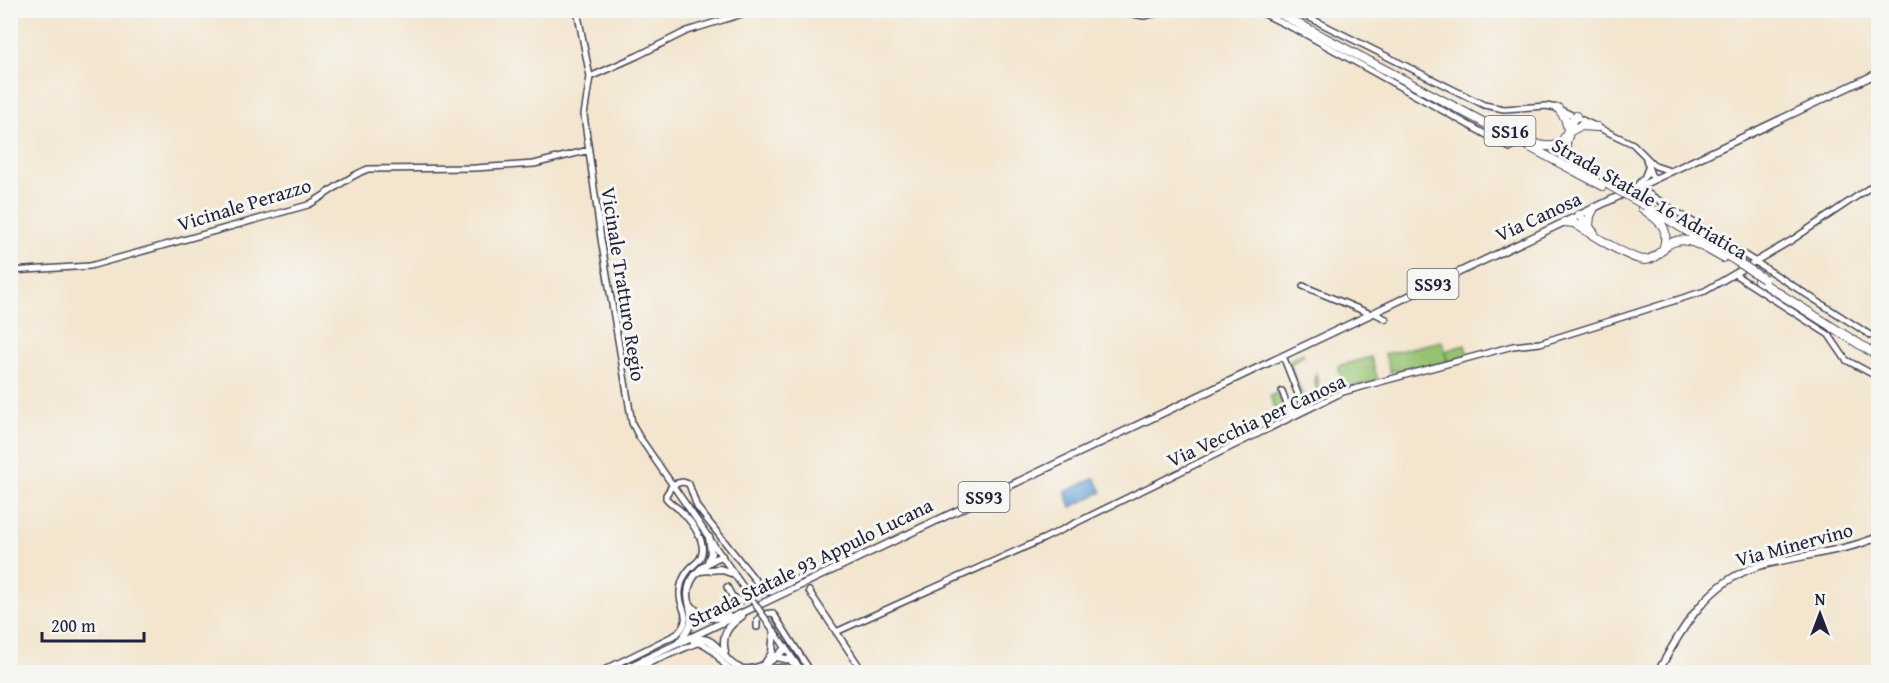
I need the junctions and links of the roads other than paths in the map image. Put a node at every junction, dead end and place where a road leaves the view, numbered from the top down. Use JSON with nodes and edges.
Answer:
{"nodes":[{"id":1,"x":577,"y":10,"type":"edge"},
{"id":2,"x":755,"y":10,"type":"edge"},
{"id":3,"x":1111,"y":10,"type":"edge"},
{"id":4,"x":1171,"y":10,"type":"edge"},
{"id":5,"x":1256,"y":10,"type":"edge"},
{"id":6,"x":1268,"y":10,"type":"edge"},
{"id":7,"x":1273,"y":10,"type":"edge"},
{"id":8,"x":1282,"y":10,"type":"edge"},
{"id":9,"x":1294,"y":10,"type":"edge"},
{"id":10,"x":1297,"y":23,"type":"junction"},
{"id":11,"x":1878,"y":73,"type":"edge"},
{"id":12,"x":590,"y":77,"type":"junction"},
{"id":13,"x":1410,"y":81,"type":"junction"},
{"id":14,"x":1558,"y":108,"type":"junction"},
{"id":15,"x":1576,"y":116,"type":"junction"},
{"id":16,"x":1501,"y":127,"type":"junction"},
{"id":17,"x":1597,"y":127,"type":"junction"},
{"id":18,"x":1569,"y":131,"type":"junction"},
{"id":19,"x":1510,"y":148,"type":"dead end"},
{"id":20,"x":589,"y":150,"type":"junction"},
{"id":21,"x":1650,"y":165,"type":"junction"},
{"id":22,"x":1672,"y":171,"type":"junction"},
{"id":23,"x":1595,"y":177,"type":"junction"},
{"id":24,"x":1656,"y":178,"type":"junction"},
{"id":25,"x":1878,"y":182,"type":"edge"},
{"id":26,"x":1605,"y":185,"type":"junction"},
{"id":27,"x":1636,"y":188,"type":"junction"},
{"id":28,"x":1644,"y":207,"type":"junction"},
{"id":29,"x":1594,"y":208,"type":"junction"},
{"id":30,"x":1579,"y":215,"type":"junction"},
{"id":31,"x":1564,"y":222,"type":"junction"},
{"id":32,"x":1590,"y":231,"type":"junction"},
{"id":33,"x":1663,"y":250,"type":"junction"},
{"id":34,"x":1723,"y":258,"type":"junction"},
{"id":35,"x":1755,"y":262,"type":"junction"},
{"id":36,"x":1737,"y":269,"type":"junction"},
{"id":37,"x":10,"y":271,"type":"edge"},
{"id":38,"x":1761,"y":280,"type":"junction"},
{"id":39,"x":1303,"y":286,"type":"dead end"},
{"id":40,"x":1372,"y":313,"type":"junction"},
{"id":41,"x":1386,"y":319,"type":"dead end"},
{"id":42,"x":1878,"y":340,"type":"edge"},
{"id":43,"x":1878,"y":350,"type":"edge"},
{"id":44,"x":1283,"y":356,"type":"junction"},
{"id":45,"x":1878,"y":356,"type":"edge"},
{"id":46,"x":1878,"y":377,"type":"edge"},
{"id":47,"x":1293,"y":382,"type":"junction"},
{"id":48,"x":1211,"y":390,"type":"joint"},
{"id":49,"x":673,"y":484,"type":"junction"},
{"id":50,"x":709,"y":537,"type":"junction"},
{"id":51,"x":1878,"y":537,"type":"edge"},
{"id":52,"x":722,"y":556,"type":"junction"},
{"id":53,"x":709,"y":566,"type":"junction"},
{"id":54,"x":735,"y":574,"type":"junction"},
{"id":55,"x":799,"y":578,"type":"dead end"},
{"id":56,"x":727,"y":587,"type":"dead end"},
{"id":57,"x":763,"y":590,"type":"junction"},
{"id":58,"x":809,"y":591,"type":"dead end"},
{"id":59,"x":690,"y":603,"type":"junction"},
{"id":60,"x":757,"y":605,"type":"junction"},
{"id":61,"x":757,"y":627,"type":"dead end"},
{"id":62,"x":774,"y":631,"type":"junction"},
{"id":63,"x":836,"y":632,"type":"junction"},
{"id":64,"x":675,"y":646,"type":"junction"},
{"id":65,"x":786,"y":647,"type":"junction"},
{"id":66,"x":775,"y":655,"type":"junction"},
{"id":67,"x":727,"y":658,"type":"junction"},
{"id":68,"x":798,"y":666,"type":"junction"},
{"id":69,"x":858,"y":666,"type":"junction"},
{"id":70,"x":600,"y":672,"type":"edge"},
{"id":71,"x":618,"y":672,"type":"edge"},
{"id":72,"x":627,"y":672,"type":"edge"},
{"id":73,"x":733,"y":672,"type":"edge"},
{"id":74,"x":766,"y":672,"type":"edge"},
{"id":75,"x":793,"y":672,"type":"edge"},
{"id":76,"x":802,"y":672,"type":"edge"},
{"id":77,"x":811,"y":672,"type":"edge"},
{"id":78,"x":851,"y":672,"type":"edge"},
{"id":79,"x":863,"y":672,"type":"edge"},
{"id":80,"x":1658,"y":672,"type":"edge"}],
"edges":[{"from":1,"to":12,"type":"street","name":"Vicinale Tratturo Regio"},
{"from":2,"to":12,"type":"street"},
{"from":3,"to":4,"type":"street"},
{"from":5,"to":19,"type":"street"},
{"from":6,"to":10,"type":"highway","number":"SS16"},
{"from":7,"to":10,"type":"highway","name":"Strada Statale 16 Adriatica","number":"SS16"},
{"from":8,"to":13,"type":"highway","name":"Strada Statale 16 Adriatica","number":"SS16"},
{"from":9,"to":14,"type":"street"},
{"from":10,"to":13,"type":"highway","name":"Strada Statale 16 Adriatica","number":"SS16"},
{"from":11,"to":22,"type":"main road","name":"Via Canosa","number":"SS93"},
{"from":12,"to":20,"type":"street","name":"Vicinale Tratturo Regio"},
{"from":13,"to":16,"type":"highway","name":"Strada Statale 16 Adriatica","number":"SS16"},
{"from":13,"to":26,"type":"highway","name":"Strada Statale 16 Adriatica","number":"SS16"},
{"from":14,"to":15,"type":"street"},
{"from":14,"to":18,"type":"highway","number":"SS16"},
{"from":15,"to":17,"type":"street"},
{"from":15,"to":18,"type":"highway","number":"SS16"},
{"from":16,"to":18,"type":"highway","number":"SS16"},
{"from":16,"to":23,"type":"highway","name":"Strada Statale 16 Adriatica","number":"SS16"},
{"from":17,"to":18,"type":"highway","number":"SS16"},
{"from":17,"to":21,"type":"street"},
{"from":18,"to":23,"type":"highway","number":"SS16"},
{"from":20,"to":37,"type":"street","name":"Vicinale Perazzo"},
{"from":20,"to":49,"type":"street","name":"Vicinale Tratturo Regio"},
{"from":21,"to":22,"type":"street"},
{"from":21,"to":24,"type":"street"},
{"from":21,"to":27,"type":"street"},
{"from":22,"to":24,"type":"main road","name":"Via Canosa","number":"SS93"},
{"from":23,"to":26,"type":"highway","name":"Strada Statale 16 Adriatica","number":"SS16"},
{"from":24,"to":27,"type":"main road","name":"Via Canosa","number":"SS93"},
{"from":25,"to":35,"type":"street","name":"Via Vecchia per Canosa"},
{"from":26,"to":28,"type":"highway","name":"Strada Statale 16 Adriatica","number":"SS16","bridge":true},
{"from":27,"to":29,"type":"main road","name":"Via Canosa","number":"SS93"},
{"from":27,"to":35,"type":"street"},
{"from":28,"to":33,"type":"highway","number":"SS16"},
{"from":28,"to":34,"type":"highway","name":"Strada Statale 16 Adriatica","number":"SS16"},
{"from":28,"to":36,"type":"highway","name":"Strada Statale 16 Adriatica","number":"SS16"},
{"from":29,"to":30,"type":"main road","name":"Via Canosa","number":"SS93"},
{"from":29,"to":32,"type":"highway"},
{"from":30,"to":31,"type":"main road","name":"Via Canosa","number":"SS93"},
{"from":30,"to":32,"type":"highway"},
{"from":31,"to":32,"type":"highway","number":"SS16"},
{"from":31,"to":40,"type":"main road","name":"Via Canosa","number":"SS93"},
{"from":32,"to":33,"type":"highway","number":"SS16"},
{"from":33,"to":34,"type":"highway","number":"SS16"},
{"from":34,"to":36,"type":"highway","name":"Strada Statale 16 Adriatica","number":"SS16"},
{"from":35,"to":36,"type":"street","name":"Via Vecchia per Canosa"},
{"from":35,"to":42,"type":"street"},
{"from":36,"to":38,"type":"highway","name":"Strada Statale 16 Adriatica","number":"SS16","bridge":true},
{"from":36,"to":46,"type":"street"},
{"from":36,"to":63,"type":"street","name":"Via Vecchia per Canosa"},
{"from":38,"to":43,"type":"highway","name":"Strada Statale 16 Adriatica","number":"SS16"},
{"from":38,"to":45,"type":"highway","name":"Strada Statale 16 Adriatica","number":"SS16"},
{"from":39,"to":40,"type":"street"},
{"from":40,"to":41,"type":"street"},
{"from":40,"to":44,"type":"main road","name":"Via Canosa","number":"SS93"},
{"from":44,"to":47,"type":"street"},
{"from":44,"to":48,"type":"main road","name":"Via Canosa","number":"SS93"},
{"from":47,"to":47,"type":"street"},
{"from":48,"to":60,"type":"main road","name":"Strada Statale 93 Appulo Lucana","number":"SS93"},
{"from":49,"to":50,"type":"street","name":"Vicinale Tratturo Regio"},
{"from":49,"to":57,"type":"street"},
{"from":49,"to":70,"type":"street"},
{"from":50,"to":52,"type":"street","name":"Vicinale Tratturo Regio"},
{"from":50,"to":53,"type":"main road"},
{"from":51,"to":80,"type":"main road","name":"Via Minervino"},
{"from":52,"to":53,"type":"main road"},
{"from":52,"to":54,"type":"street","name":"Vicinale Tratturo Regio"},
{"from":53,"to":54,"type":"main road"},
{"from":53,"to":59,"type":"main road"},
{"from":54,"to":62,"type":"street","name":"Vicinale Tratturo Regio","bridge":true},
{"from":55,"to":57,"type":"street"},
{"from":56,"to":57,"type":"street"},
{"from":58,"to":63,"type":"street"},
{"from":59,"to":60,"type":"main road"},
{"from":59,"to":64,"type":"main road"},
{"from":60,"to":64,"type":"main road","name":"Strada Statale 93 Appulo Lucana","number":"SS93"},
{"from":60,"to":67,"type":"main road"},
{"from":61,"to":77,"type":"street"},
{"from":62,"to":65,"type":"street","name":"Vicinale Tratturo Regio"},
{"from":62,"to":66,"type":"main road"},
{"from":63,"to":69,"type":"street"},
{"from":64,"to":67,"type":"main road"},
{"from":64,"to":71,"type":"main road","name":"Strada Statale 93 Appulo Lucana","number":"SS93"},
{"from":65,"to":66,"type":"main road"},
{"from":65,"to":68,"type":"street","name":"Vicinale Tratturo Regio"},
{"from":66,"to":67,"type":"main road"},
{"from":66,"to":68,"type":"main road"},
{"from":68,"to":76,"type":"street","name":"Vicinale Tratturo Regio"},
{"from":69,"to":78,"type":"street"},
{"from":69,"to":79,"type":"street"},
{"from":72,"to":73,"type":"street"},
{"from":74,"to":75,"type":"street"}]}
